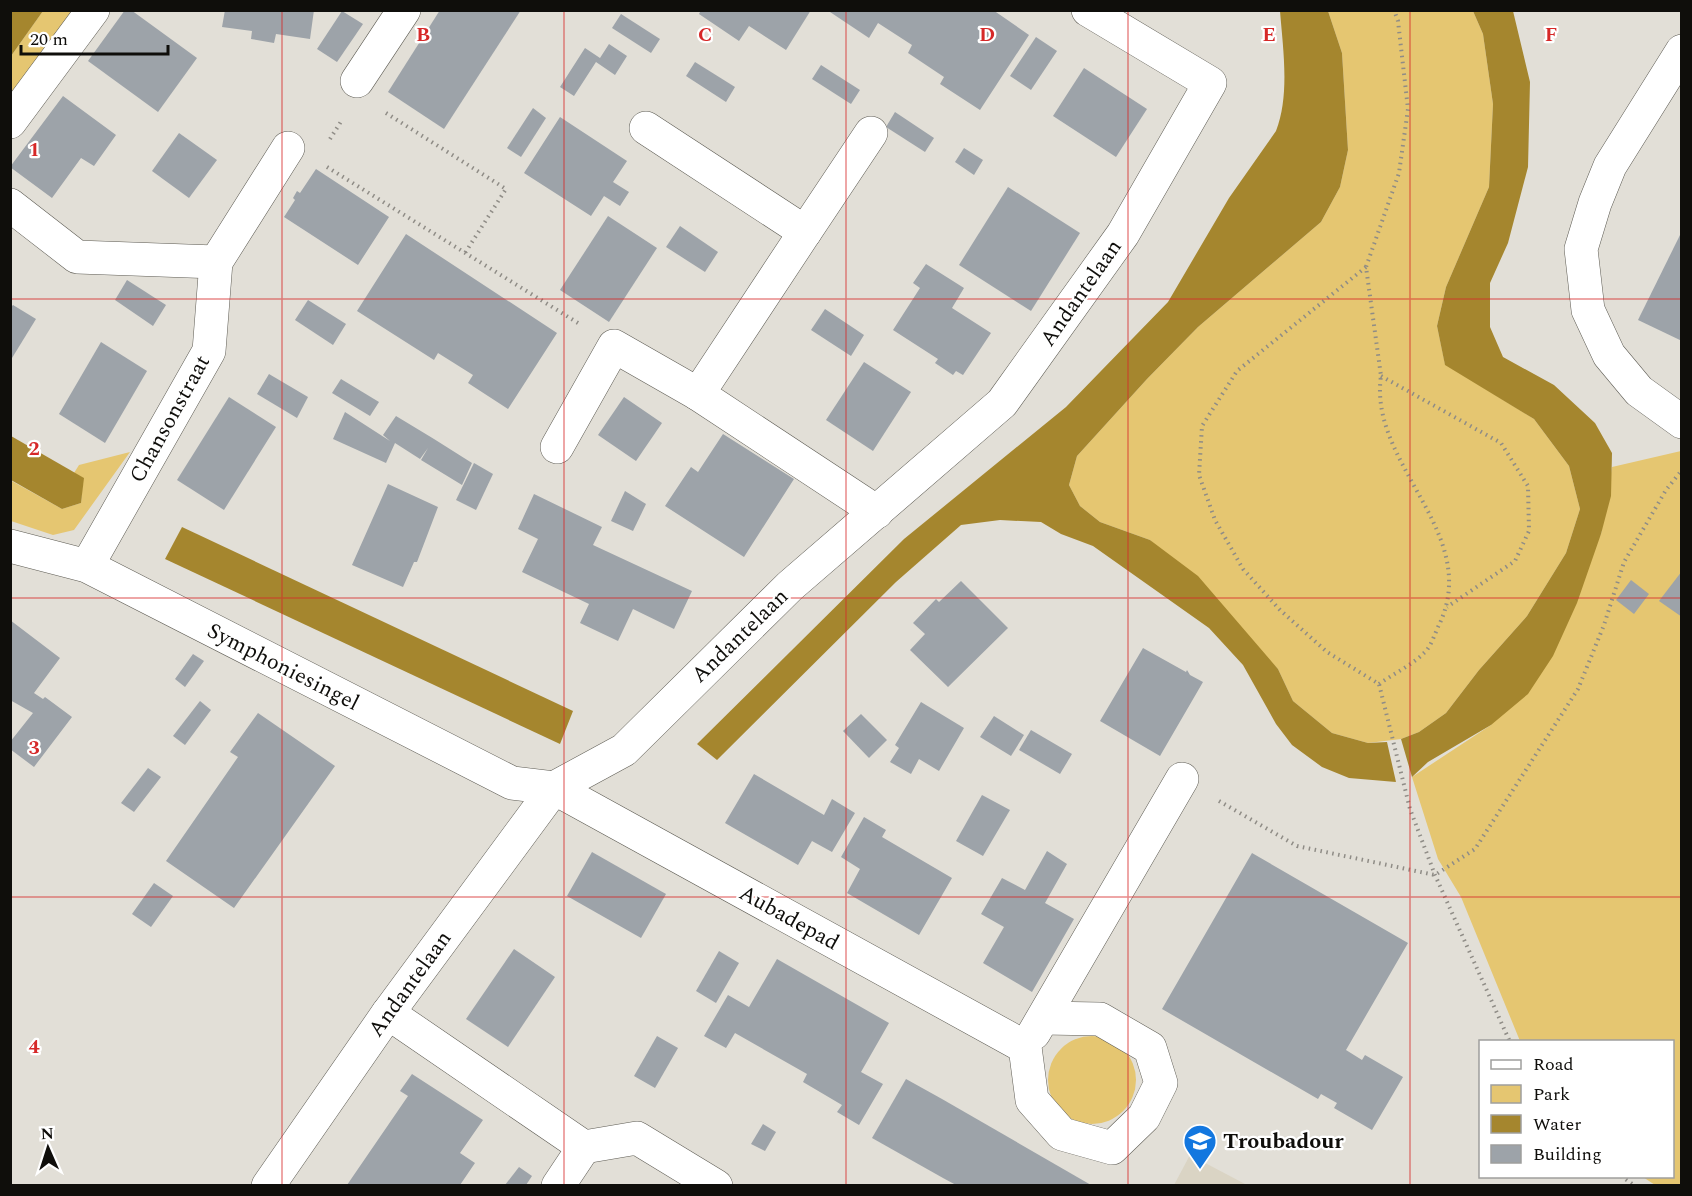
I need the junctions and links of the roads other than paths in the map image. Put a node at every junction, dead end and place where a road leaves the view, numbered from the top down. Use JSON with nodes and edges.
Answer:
{"nodes":[{"id":1,"x":93,"y":10,"type":"edge"},
{"id":2,"x":404,"y":10,"type":"edge"},
{"id":3,"x":1088,"y":10,"type":"edge"},
{"id":4,"x":1682,"y":51,"type":"edge"},
{"id":5,"x":357,"y":81,"type":"dead end"},
{"id":6,"x":10,"y":122,"type":"edge"},
{"id":7,"x":646,"y":128,"type":"dead end"},
{"id":8,"x":871,"y":134,"type":"dead end"},
{"id":9,"x":288,"y":148,"type":"dead end"},
{"id":10,"x":10,"y":205,"type":"edge"},
{"id":11,"x":805,"y":232,"type":"junction"},
{"id":12,"x":216,"y":262,"type":"junction"},
{"id":13,"x":698,"y":394,"type":"junction"},
{"id":14,"x":1682,"y":422,"type":"edge"},
{"id":15,"x":556,"y":447,"type":"dead end"},
{"id":16,"x":877,"y":512,"type":"junction"},
{"id":17,"x":10,"y":546,"type":"edge"},
{"id":18,"x":87,"y":566,"type":"junction"},
{"id":19,"x":1182,"y":779,"type":"road end"},
{"id":20,"x":554,"y":788,"type":"junction"},
{"id":21,"x":388,"y":1012,"type":"junction"},
{"id":22,"x":1044,"y":1018,"type":"junction"},
{"id":23,"x":1025,"y":1047,"type":"junction"},
{"id":24,"x":584,"y":1147,"type":"junction"},
{"id":25,"x":268,"y":1185,"type":"edge"},
{"id":26,"x":558,"y":1185,"type":"edge"},
{"id":27,"x":716,"y":1185,"type":"edge"}],
"edges":[{"from":1,"to":6,"type":"street"},
{"from":2,"to":5,"type":"street"},
{"from":3,"to":16,"type":"street","name":"Andantelaan"},
{"from":4,"to":14,"type":"street"},
{"from":7,"to":11,"type":"street"},
{"from":8,"to":11,"type":"street"},
{"from":9,"to":12,"type":"street","name":"Chansonstraat"},
{"from":10,"to":12,"type":"street"},
{"from":11,"to":13,"type":"street"},
{"from":12,"to":18,"type":"street","name":"Chansonstraat"},
{"from":13,"to":15,"type":"street"},
{"from":13,"to":16,"type":"street"},
{"from":16,"to":20,"type":"street","name":"Andantelaan"},
{"from":17,"to":18,"type":"street","name":"Symphoniesingel"},
{"from":18,"to":20,"type":"street","name":"Symphoniesingel"},
{"from":19,"to":22,"type":"street"},
{"from":20,"to":21,"type":"street","name":"Andantelaan"},
{"from":20,"to":23,"type":"street","name":"Aubadepad"},
{"from":21,"to":24,"type":"street"},
{"from":21,"to":25,"type":"street","name":"Andantelaan"},
{"from":22,"to":23,"type":"street"},
{"from":22,"to":23,"type":"street"},
{"from":24,"to":26,"type":"street"},
{"from":24,"to":27,"type":"street"}]}
